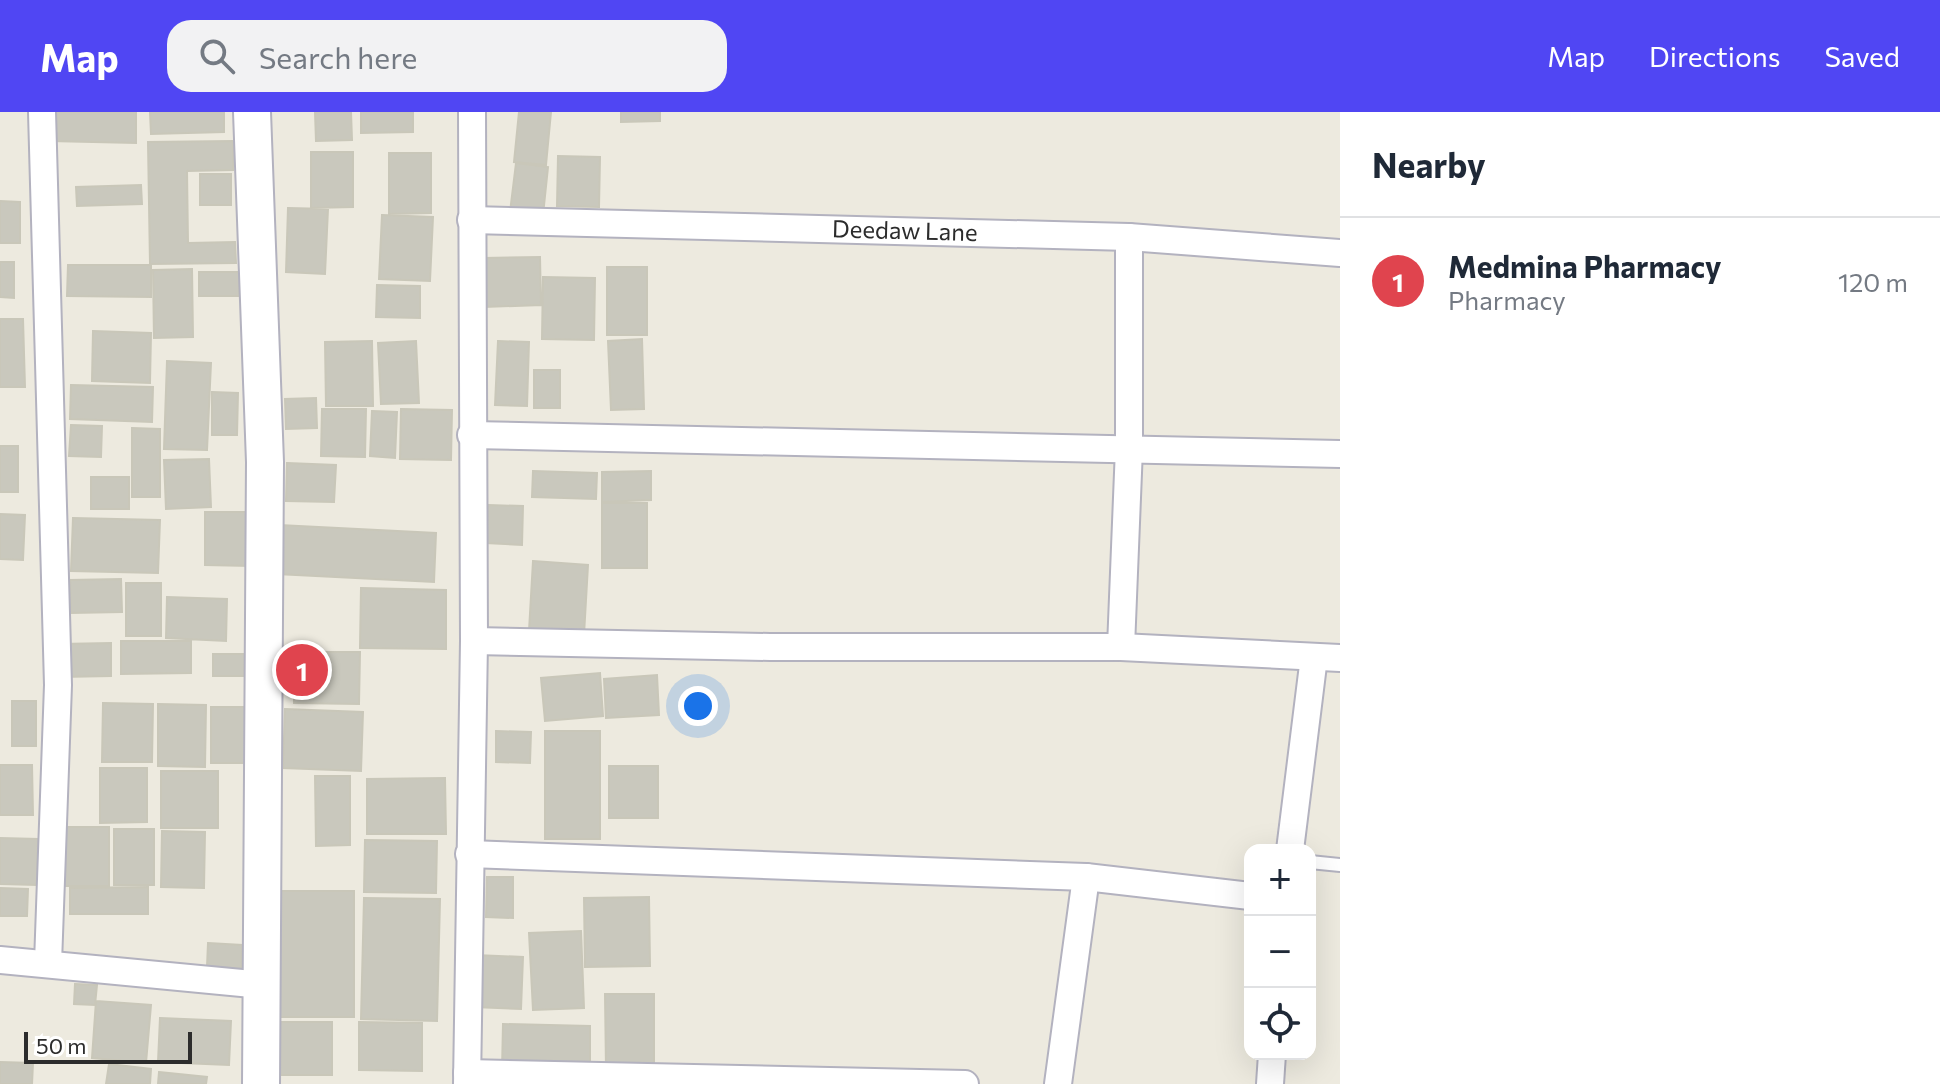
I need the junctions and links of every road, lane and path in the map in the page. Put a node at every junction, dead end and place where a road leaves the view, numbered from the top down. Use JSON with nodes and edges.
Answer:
{"nodes":[{"id":1,"x":42,"y":112,"type":"edge"},
{"id":2,"x":252,"y":112,"type":"edge"},
{"id":3,"x":472,"y":112,"type":"edge"},
{"id":4,"x":471,"y":220,"type":"junction"},
{"id":5,"x":1129,"y":237,"type":"junction"},
{"id":6,"x":1340,"y":253,"type":"edge"},
{"id":7,"x":471,"y":435,"type":"junction"},
{"id":8,"x":1129,"y":448,"type":"junction"},
{"id":9,"x":1340,"y":454,"type":"edge"},
{"id":10,"x":474,"y":641,"type":"junction"},
{"id":11,"x":1121,"y":647,"type":"junction"},
{"id":12,"x":1327,"y":658,"type":"edge"},
{"id":13,"x":1291,"y":844,"type":"edge"},
{"id":14,"x":469,"y":854,"type":"junction"},
{"id":15,"x":1316,"y":863,"type":"edge"},
{"id":16,"x":1340,"y":865,"type":"edge"},
{"id":17,"x":1086,"y":877,"type":"junction"},
{"id":18,"x":1244,"y":895,"type":"edge"},
{"id":19,"x":0,"y":960,"type":"edge"},
{"id":20,"x":48,"y":963,"type":"junction"},
{"id":21,"x":263,"y":985,"type":"junction"},
{"id":22,"x":1272,"y":1060,"type":"edge"},
{"id":23,"x":467,"y":1078,"type":"edge"},
{"id":24,"x":261,"y":1084,"type":"edge"},
{"id":25,"x":965,"y":1084,"type":"edge"},
{"id":26,"x":1058,"y":1084,"type":"edge"},
{"id":27,"x":1270,"y":1084,"type":"edge"}],
"edges":[{"from":1,"to":20,"type":"street"},
{"from":2,"to":21,"type":"street"},
{"from":3,"to":4,"type":"street"},
{"from":4,"to":5,"type":"street","name":"Deedaw Lane"},
{"from":4,"to":7,"type":"street"},
{"from":5,"to":6,"type":"street","name":"Deedaw Lane"},
{"from":5,"to":8,"type":"street"},
{"from":7,"to":8,"type":"street"},
{"from":7,"to":10,"type":"street"},
{"from":8,"to":9,"type":"street"},
{"from":8,"to":11,"type":"street"},
{"from":10,"to":11,"type":"street"},
{"from":10,"to":14,"type":"street"},
{"from":11,"to":12,"type":"street"},
{"from":12,"to":13,"type":"street"},
{"from":14,"to":17,"type":"street"},
{"from":14,"to":23,"type":"street"},
{"from":15,"to":16,"type":"lane"},
{"from":17,"to":18,"type":"street"},
{"from":17,"to":26,"type":"street"},
{"from":19,"to":20,"type":"street"},
{"from":20,"to":21,"type":"street"},
{"from":21,"to":24,"type":"street"},
{"from":22,"to":27,"type":"street"},
{"from":23,"to":25,"type":"street"}]}
